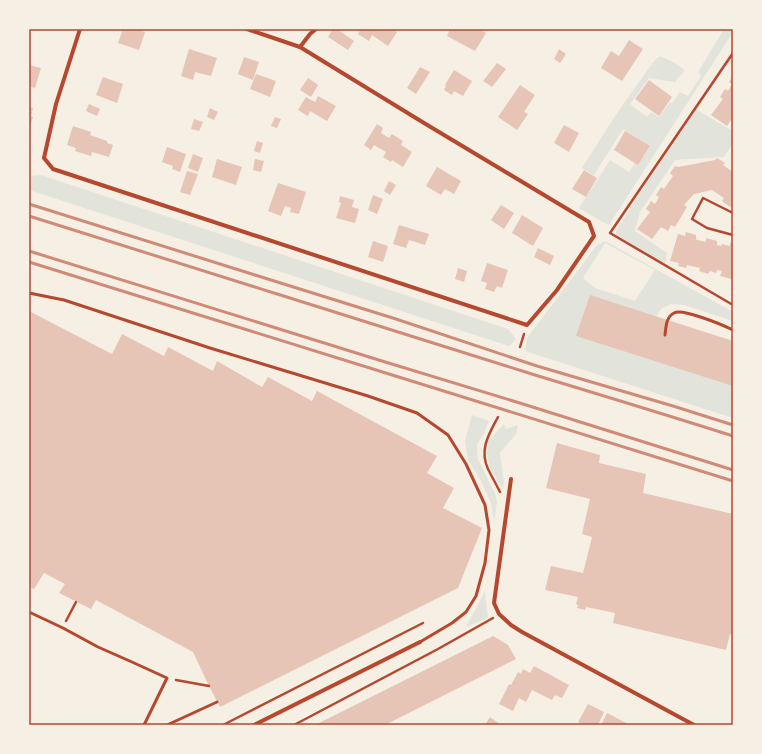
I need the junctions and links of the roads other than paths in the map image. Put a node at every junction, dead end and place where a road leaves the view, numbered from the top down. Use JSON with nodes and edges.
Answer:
{"nodes":[{"id":1,"x":80,"y":29,"type":"edge"},
{"id":2,"x":247,"y":29,"type":"edge"},
{"id":3,"x":316,"y":29,"type":"edge"},
{"id":4,"x":300,"y":47,"type":"junction"},
{"id":5,"x":29,"y":293,"type":"edge"},
{"id":6,"x":733,"y":330,"type":"edge"},
{"id":7,"x":664,"y":335,"type":"dead end"},
{"id":8,"x":511,"y":479,"type":"dead end"},
{"id":9,"x":29,"y":612,"type":"edge"},
{"id":10,"x":420,"y":642,"type":"joint"},
{"id":11,"x":217,"y":702,"type":"dead end"},
{"id":12,"x":144,"y":725,"type":"edge"},
{"id":13,"x":167,"y":725,"type":"edge"},
{"id":14,"x":254,"y":725,"type":"edge"},
{"id":15,"x":694,"y":725,"type":"edge"}],
"edges":[{"from":1,"to":4,"type":"street"},
{"from":2,"to":4,"type":"street"},
{"from":3,"to":4,"type":"street"},
{"from":5,"to":10,"type":"lane"},
{"from":6,"to":7,"type":"lane"},
{"from":8,"to":15,"type":"street"},
{"from":9,"to":12,"type":"lane"},
{"from":10,"to":14,"type":"street"},
{"from":11,"to":13,"type":"lane"}]}
